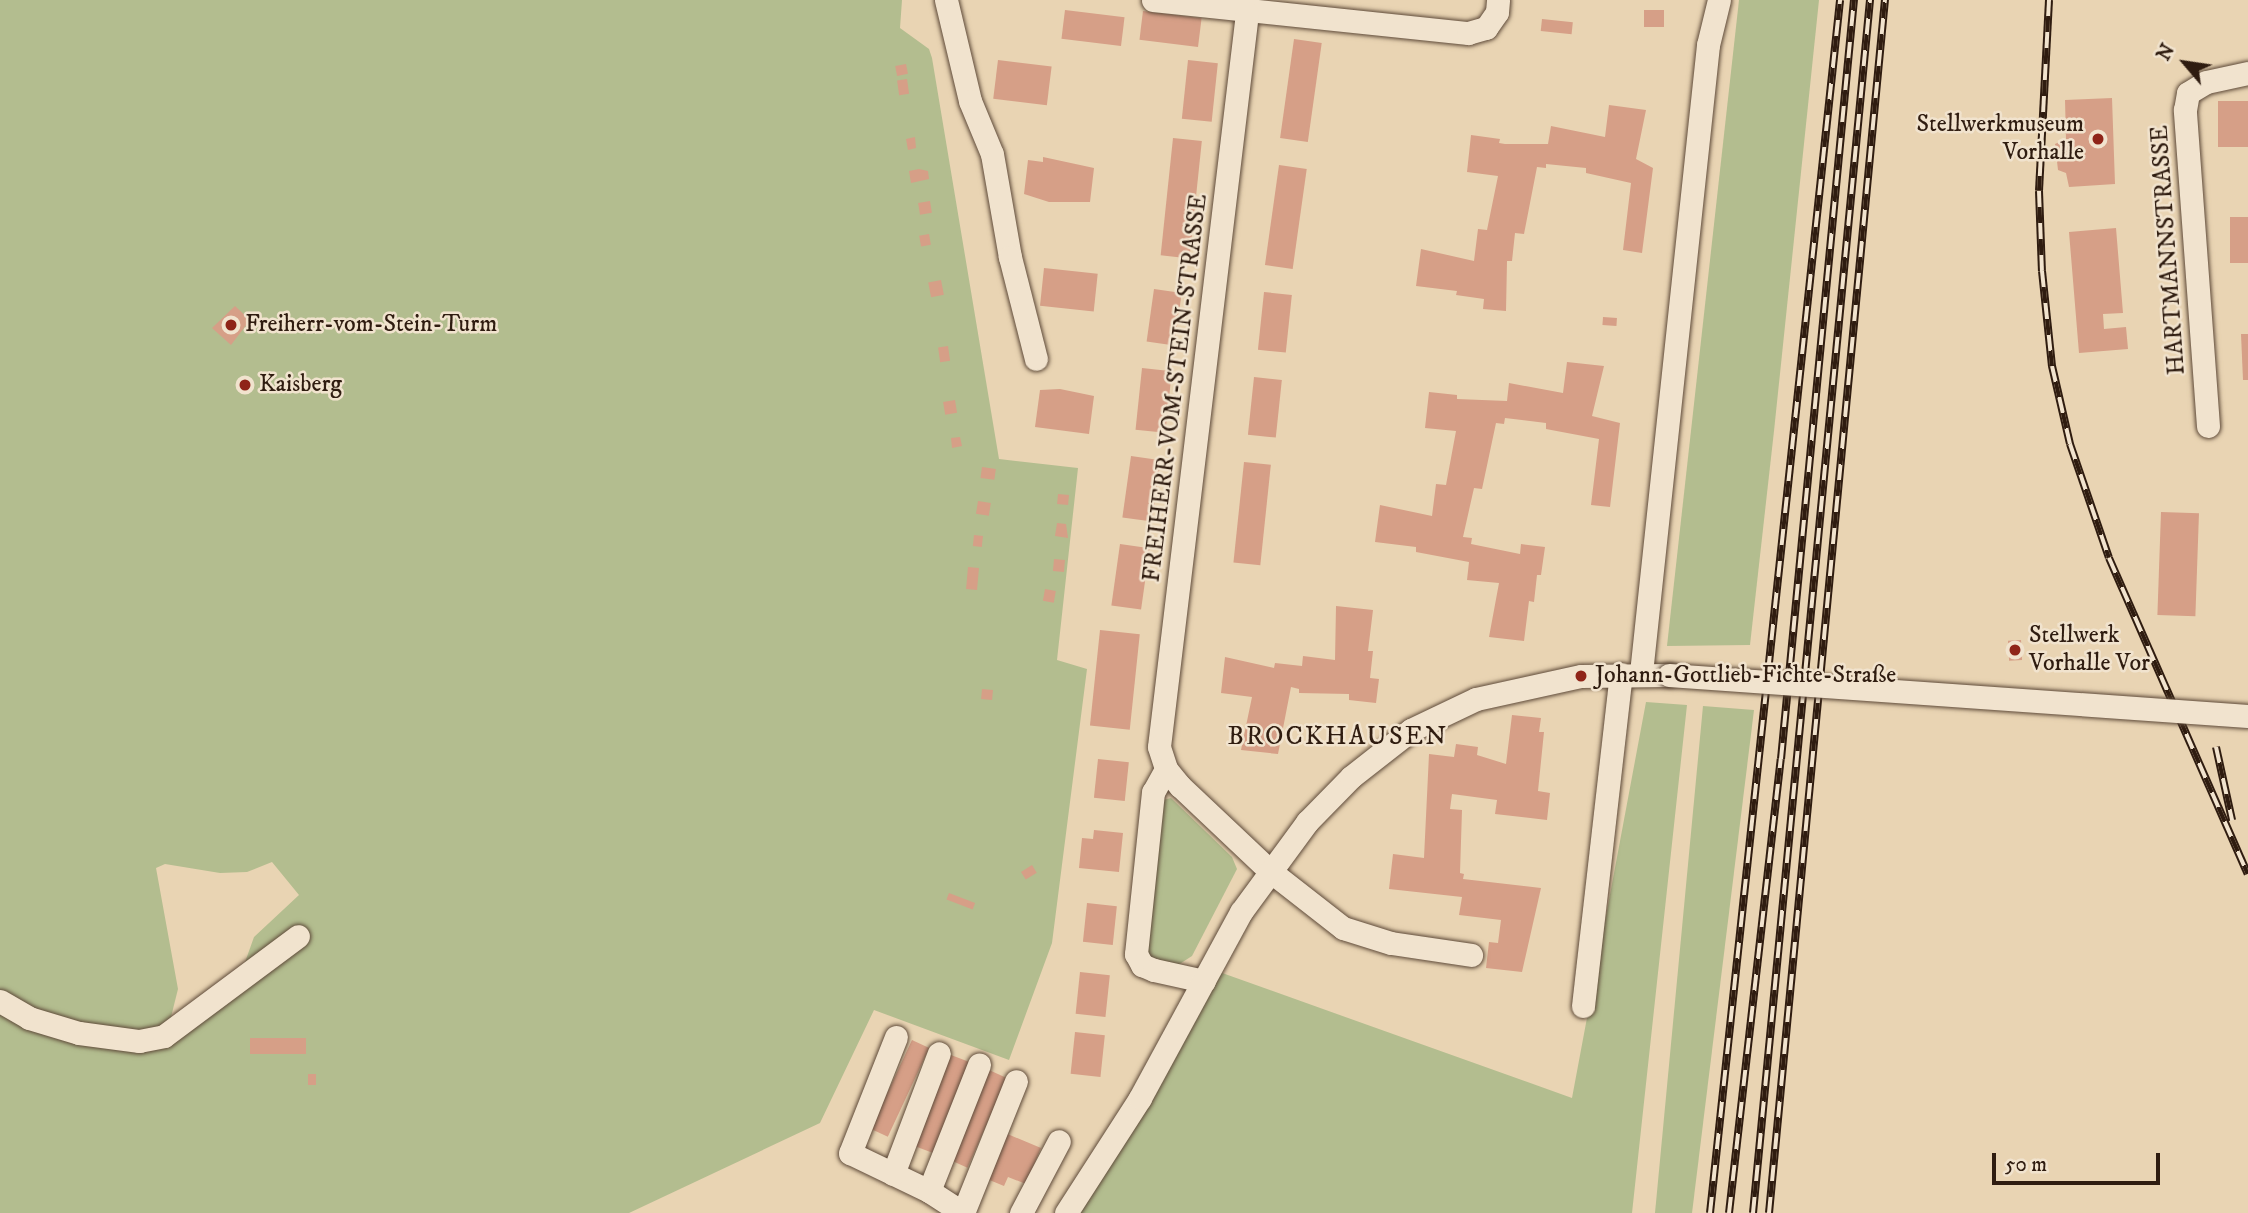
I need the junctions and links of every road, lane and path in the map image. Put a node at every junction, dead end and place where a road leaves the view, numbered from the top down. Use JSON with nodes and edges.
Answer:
{"nodes":[{"id":1,"x":946,"y":0,"type":"edge"},
{"id":2,"x":1153,"y":0,"type":"edge"},
{"id":3,"x":1719,"y":0,"type":"edge"},
{"id":4,"x":1497,"y":6,"type":"edge"},
{"id":5,"x":1247,"y":13,"type":"junction"},
{"id":6,"x":2248,"y":73,"type":"edge"},
{"id":7,"x":1036,"y":359,"type":"dead end"},
{"id":8,"x":2208,"y":426,"type":"dead end"},
{"id":9,"x":1631,"y":673,"type":"junction"},
{"id":10,"x":2248,"y":716,"type":"edge"},
{"id":11,"x":1166,"y":769,"type":"junction"},
{"id":12,"x":1270,"y":871,"type":"junction"},
{"id":13,"x":298,"y":936,"type":"dead end"},
{"id":14,"x":1471,"y":956,"type":"dead end"},
{"id":15,"x":1204,"y":981,"type":"junction"},
{"id":16,"x":0,"y":1001,"type":"edge"},
{"id":17,"x":1583,"y":1006,"type":"dead end"},
{"id":18,"x":895,"y":1037,"type":"dead end"},
{"id":19,"x":939,"y":1053,"type":"dead end"},
{"id":20,"x":979,"y":1065,"type":"dead end"},
{"id":21,"x":1016,"y":1081,"type":"dead end"},
{"id":22,"x":1059,"y":1141,"type":"dead end"},
{"id":23,"x":893,"y":1174,"type":"junction"},
{"id":24,"x":929,"y":1191,"type":"junction"},
{"id":25,"x":1021,"y":1213,"type":"edge"},
{"id":26,"x":1066,"y":1213,"type":"edge"}],
"edges":[{"from":1,"to":7,"type":"street"},
{"from":2,"to":5,"type":"street"},
{"from":3,"to":9,"type":"street"},
{"from":4,"to":5,"type":"street"},
{"from":5,"to":11,"type":"street","name":"FREIHERR-VOM-STEIN-STRASSE"},
{"from":6,"to":8,"type":"street","name":"HARTMANNSTRASSE"},
{"from":9,"to":10,"type":"street","bridge":true},
{"from":9,"to":12,"type":"street"},
{"from":9,"to":17,"type":"street"},
{"from":11,"to":12,"type":"street"},
{"from":11,"to":15,"type":"street"},
{"from":12,"to":14,"type":"street"},
{"from":12,"to":15,"type":"street"},
{"from":13,"to":16,"type":"street"},
{"from":15,"to":26,"type":"street"},
{"from":18,"to":23,"type":"street"},
{"from":19,"to":23,"type":"street"},
{"from":20,"to":24,"type":"street"},
{"from":21,"to":24,"type":"street"},
{"from":22,"to":25,"type":"street"},
{"from":23,"to":24,"type":"street"}]}
